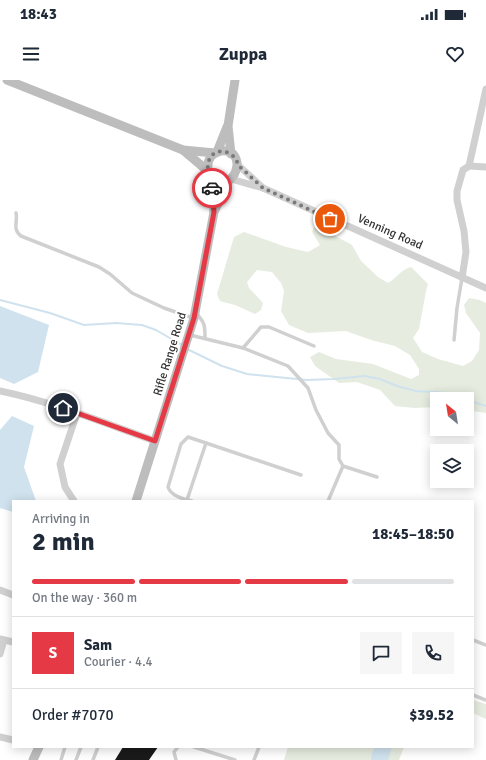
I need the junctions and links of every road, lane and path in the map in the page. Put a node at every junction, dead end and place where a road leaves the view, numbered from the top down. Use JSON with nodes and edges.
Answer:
{"nodes":[{"id":1,"x":8,"y":80,"type":"edge"},
{"id":2,"x":235,"y":80,"type":"edge"},
{"id":3,"x":486,"y":89,"type":"edge"},
{"id":4,"x":228,"y":126,"type":"junction"},
{"id":5,"x":183,"y":150,"type":"junction"},
{"id":6,"x":216,"y":153,"type":"junction"},
{"id":7,"x":232,"y":154,"type":"junction"},
{"id":8,"x":238,"y":165,"type":"junction"},
{"id":9,"x":469,"y":166,"type":"junction"},
{"id":10,"x":486,"y":167,"type":"edge"},
{"id":11,"x":210,"y":174,"type":"junction"},
{"id":12,"x":230,"y":179,"type":"junction"},
{"id":13,"x":263,"y":188,"type":"junction"},
{"id":14,"x":214,"y":212,"type":"junction"},
{"id":15,"x":16,"y":213,"type":"dead end"},
{"id":16,"x":462,"y":278,"type":"junction"},
{"id":17,"x":486,"y":288,"type":"edge"},
{"id":18,"x":194,"y":315,"type":"junction"},
{"id":19,"x":189,"y":334,"type":"junction"},
{"id":20,"x":205,"y":338,"type":"junction"},
{"id":21,"x":454,"y":340,"type":"dead end"},
{"id":22,"x":314,"y":346,"type":"dead end"},
{"id":23,"x":243,"y":348,"type":"junction"},
{"id":24,"x":0,"y":391,"type":"edge"},
{"id":25,"x":77,"y":413,"type":"junction"},
{"id":26,"x":155,"y":441,"type":"junction"},
{"id":27,"x":206,"y":443,"type":"junction"},
{"id":28,"x":343,"y":466,"type":"junction"},
{"id":29,"x":301,"y":475,"type":"dead end"},
{"id":30,"x":377,"y":477,"type":"dead end"},
{"id":31,"x":73,"y":500,"type":"edge"},
{"id":32,"x":136,"y":500,"type":"edge"},
{"id":33,"x":187,"y":500,"type":"edge"},
{"id":34,"x":328,"y":500,"type":"edge"},
{"id":35,"x":0,"y":590,"type":"edge"},
{"id":36,"x":12,"y":595,"type":"edge"},
{"id":37,"x":2,"y":639,"type":"edge"},
{"id":38,"x":474,"y":640,"type":"edge"},
{"id":39,"x":12,"y":642,"type":"edge"},
{"id":40,"x":486,"y":645,"type":"edge"},
{"id":41,"x":0,"y":654,"type":"edge"},
{"id":42,"x":474,"y":696,"type":"edge"},
{"id":43,"x":486,"y":700,"type":"edge"},
{"id":44,"x":0,"y":736,"type":"edge"},
{"id":45,"x":12,"y":740,"type":"edge"},
{"id":46,"x":37,"y":748,"type":"edge"},
{"id":47,"x":65,"y":748,"type":"edge"},
{"id":48,"x":81,"y":748,"type":"edge"},
{"id":49,"x":98,"y":748,"type":"edge"},
{"id":50,"x":177,"y":748,"type":"edge"},
{"id":51,"x":197,"y":748,"type":"edge"},
{"id":52,"x":259,"y":748,"type":"edge"},
{"id":53,"x":33,"y":760,"type":"edge"},
{"id":54,"x":61,"y":760,"type":"edge"},
{"id":55,"x":76,"y":760,"type":"edge"},
{"id":56,"x":93,"y":760,"type":"edge"},
{"id":57,"x":176,"y":760,"type":"edge"},
{"id":58,"x":235,"y":760,"type":"edge"},
{"id":59,"x":254,"y":760,"type":"edge"}],
"edges":[{"from":1,"to":5,"type":"main road"},
{"from":2,"to":4,"type":"main road"},
{"from":3,"to":9,"type":"street"},
{"from":4,"to":6,"type":"main road"},
{"from":4,"to":7,"type":"main road"},
{"from":5,"to":6,"type":"main road"},
{"from":5,"to":11,"type":"main road"},
{"from":6,"to":7,"type":"main road"},
{"from":6,"to":11,"type":"main road"},
{"from":7,"to":8,"type":"main road"},
{"from":8,"to":12,"type":"main road"},
{"from":8,"to":13,"type":"street","name":"Venning Road"},
{"from":9,"to":10,"type":"street"},
{"from":9,"to":16,"type":"street"},
{"from":11,"to":12,"type":"main road"},
{"from":11,"to":14,"type":"main road","name":"Rifle Range Road"},
{"from":12,"to":13,"type":"street","name":"Venning Road"},
{"from":12,"to":14,"type":"main road","name":"Rifle Range Road"},
{"from":13,"to":16,"type":"street","name":"Venning Road"},
{"from":14,"to":18,"type":"main road","name":"Rifle Range Road"},
{"from":15,"to":18,"type":"lane"},
{"from":16,"to":17,"type":"street","name":"Venning Road"},
{"from":16,"to":21,"type":"lane"},
{"from":18,"to":19,"type":"main road","name":"Rifle Range Road"},
{"from":18,"to":20,"type":"lane"},
{"from":19,"to":20,"type":"lane"},
{"from":19,"to":26,"type":"main road","name":"Rifle Range Road"},
{"from":20,"to":23,"type":"lane"},
{"from":22,"to":23,"type":"lane"},
{"from":23,"to":28,"type":"lane"},
{"from":24,"to":25,"type":"street"},
{"from":25,"to":26,"type":"street"},
{"from":25,"to":31,"type":"street"},
{"from":26,"to":32,"type":"main road","name":"Rifle Range Road"},
{"from":27,"to":29,"type":"lane"},
{"from":27,"to":33,"type":"lane"},
{"from":27,"to":33,"type":"lane"},
{"from":28,"to":30,"type":"lane"},
{"from":28,"to":34,"type":"lane"},
{"from":35,"to":36,"type":"street"},
{"from":37,"to":39,"type":"street"},
{"from":37,"to":41,"type":"street"},
{"from":38,"to":40,"type":"lane"},
{"from":42,"to":43,"type":"lane"},
{"from":44,"to":45,"type":"street"},
{"from":46,"to":53,"type":"main road"},
{"from":47,"to":54,"type":"lane"},
{"from":48,"to":55,"type":"lane"},
{"from":49,"to":56,"type":"lane"},
{"from":50,"to":57,"type":"lane"},
{"from":51,"to":58,"type":"lane"},
{"from":52,"to":59,"type":"lane"}]}
